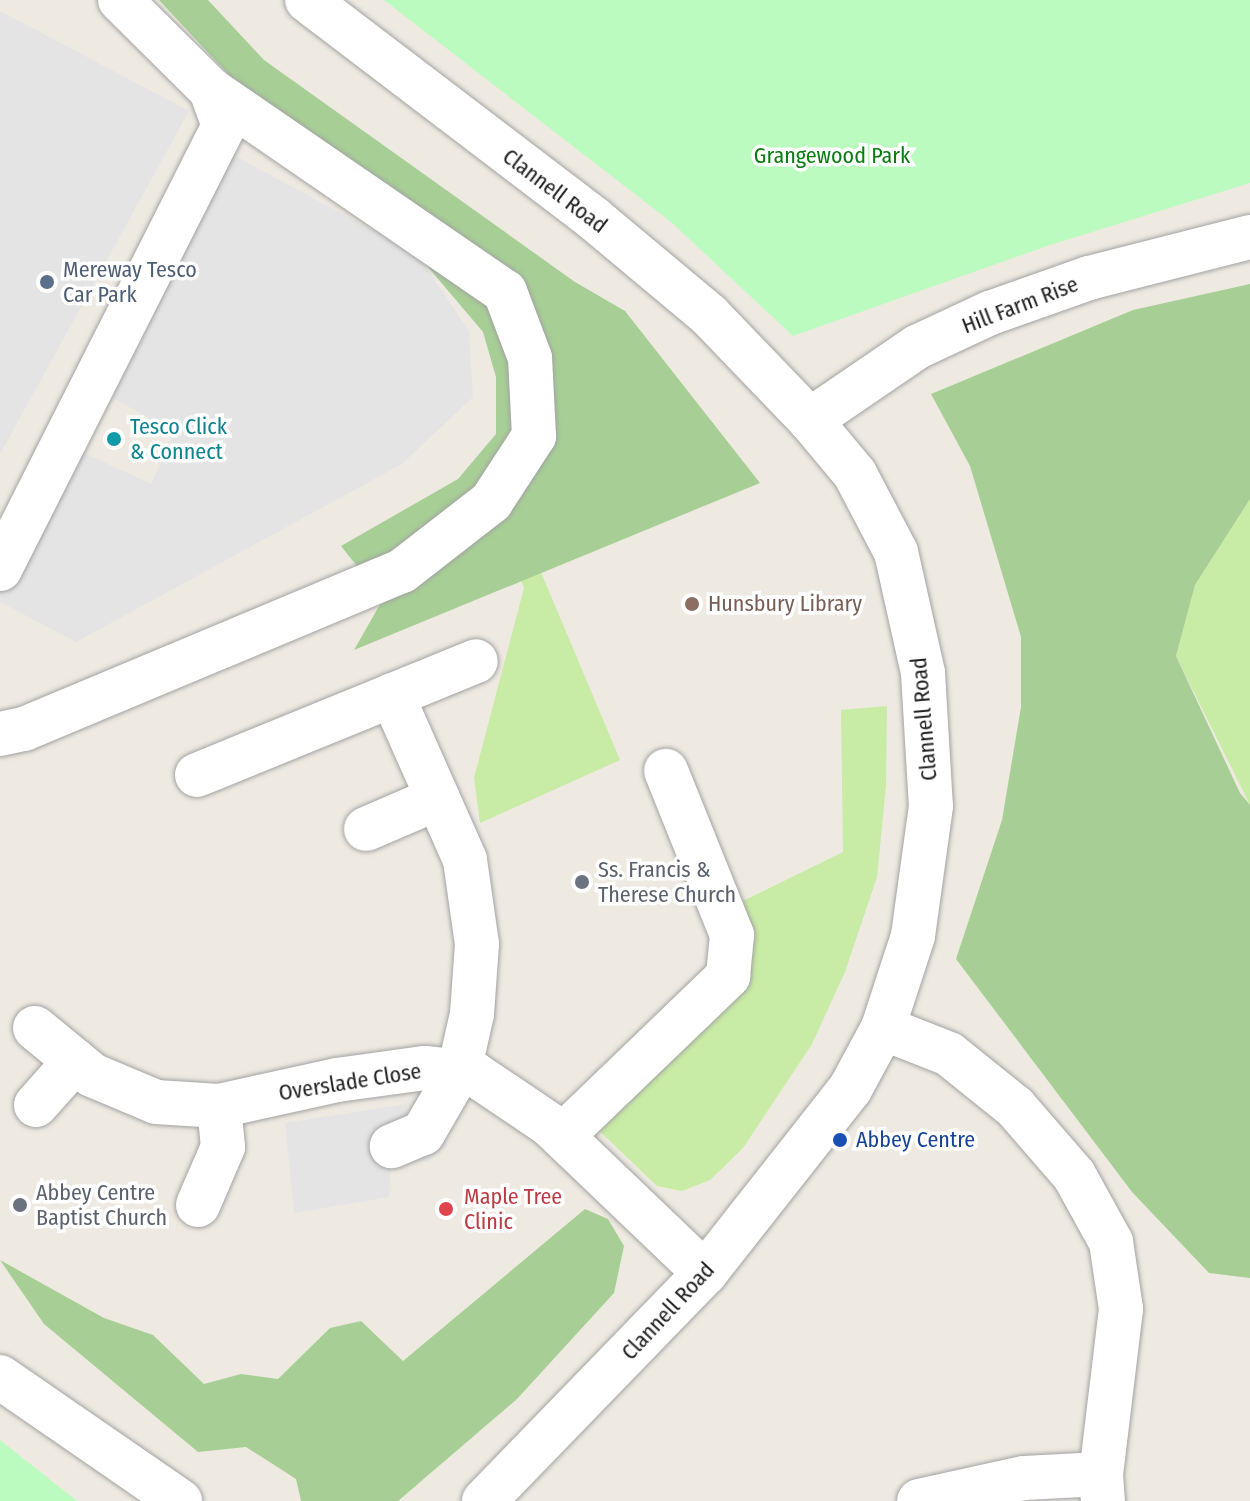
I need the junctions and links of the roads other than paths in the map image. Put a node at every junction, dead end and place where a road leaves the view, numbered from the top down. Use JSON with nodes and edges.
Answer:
{"nodes":[{"id":1,"x":120,"y":0,"type":"edge"},
{"id":2,"x":307,"y":0,"type":"edge"},
{"id":3,"x":211,"y":90,"type":"junction"},
{"id":4,"x":1250,"y":237,"type":"edge"},
{"id":5,"x":810,"y":420,"type":"junction"},
{"id":6,"x":0,"y":569,"type":"edge"},
{"id":7,"x":476,"y":661,"type":"dead end"},
{"id":8,"x":392,"y":695,"type":"junction"},
{"id":9,"x":0,"y":734,"type":"edge"},
{"id":10,"x":666,"y":771,"type":"dead end"},
{"id":11,"x":197,"y":775,"type":"dead end"},
{"id":12,"x":438,"y":798,"type":"junction"},
{"id":13,"x":366,"y":829,"type":"dead end"},
{"id":14,"x":35,"y":1028,"type":"dead end"},
{"id":15,"x":883,"y":1028,"type":"junction"},
{"id":16,"x":75,"y":1061,"type":"junction"},
{"id":17,"x":459,"y":1071,"type":"junction"},
{"id":18,"x":36,"y":1105,"type":"dead end"},
{"id":19,"x":219,"y":1106,"type":"junction"},
{"id":20,"x":562,"y":1136,"type":"junction"},
{"id":21,"x":392,"y":1146,"type":"dead end"},
{"id":22,"x":198,"y":1205,"type":"dead end"},
{"id":23,"x":705,"y":1273,"type":"junction"},
{"id":24,"x":0,"y":1377,"type":"edge"},
{"id":25,"x":1102,"y":1488,"type":"edge"},
{"id":26,"x":180,"y":1501,"type":"edge"},
{"id":27,"x":484,"y":1501,"type":"edge"},
{"id":28,"x":919,"y":1501,"type":"edge"}],
"edges":[{"from":1,"to":3,"type":"street"},
{"from":2,"to":5,"type":"street","name":"Clannell Road"},
{"from":3,"to":6,"type":"street"},
{"from":3,"to":9,"type":"street"},
{"from":4,"to":5,"type":"street","name":"Hill Farm Rise"},
{"from":5,"to":15,"type":"street","name":"Clannell Road"},
{"from":7,"to":8,"type":"street"},
{"from":8,"to":11,"type":"street"},
{"from":8,"to":12,"type":"street"},
{"from":10,"to":20,"type":"street"},
{"from":12,"to":13,"type":"street"},
{"from":12,"to":17,"type":"street"},
{"from":14,"to":16,"type":"street","name":"Overslade Close"},
{"from":15,"to":23,"type":"street","name":"Clannell Road"},
{"from":15,"to":25,"type":"street"},
{"from":16,"to":18,"type":"street"},
{"from":16,"to":19,"type":"street","name":"Overslade Close"},
{"from":17,"to":19,"type":"street","name":"Overslade Close"},
{"from":17,"to":20,"type":"street","name":"Overslade Close"},
{"from":17,"to":21,"type":"street"},
{"from":19,"to":22,"type":"street"},
{"from":20,"to":23,"type":"street","name":"Overslade Close"},
{"from":23,"to":27,"type":"street","name":"Clannell Road"},
{"from":24,"to":26,"type":"street"},
{"from":25,"to":28,"type":"street"}]}
